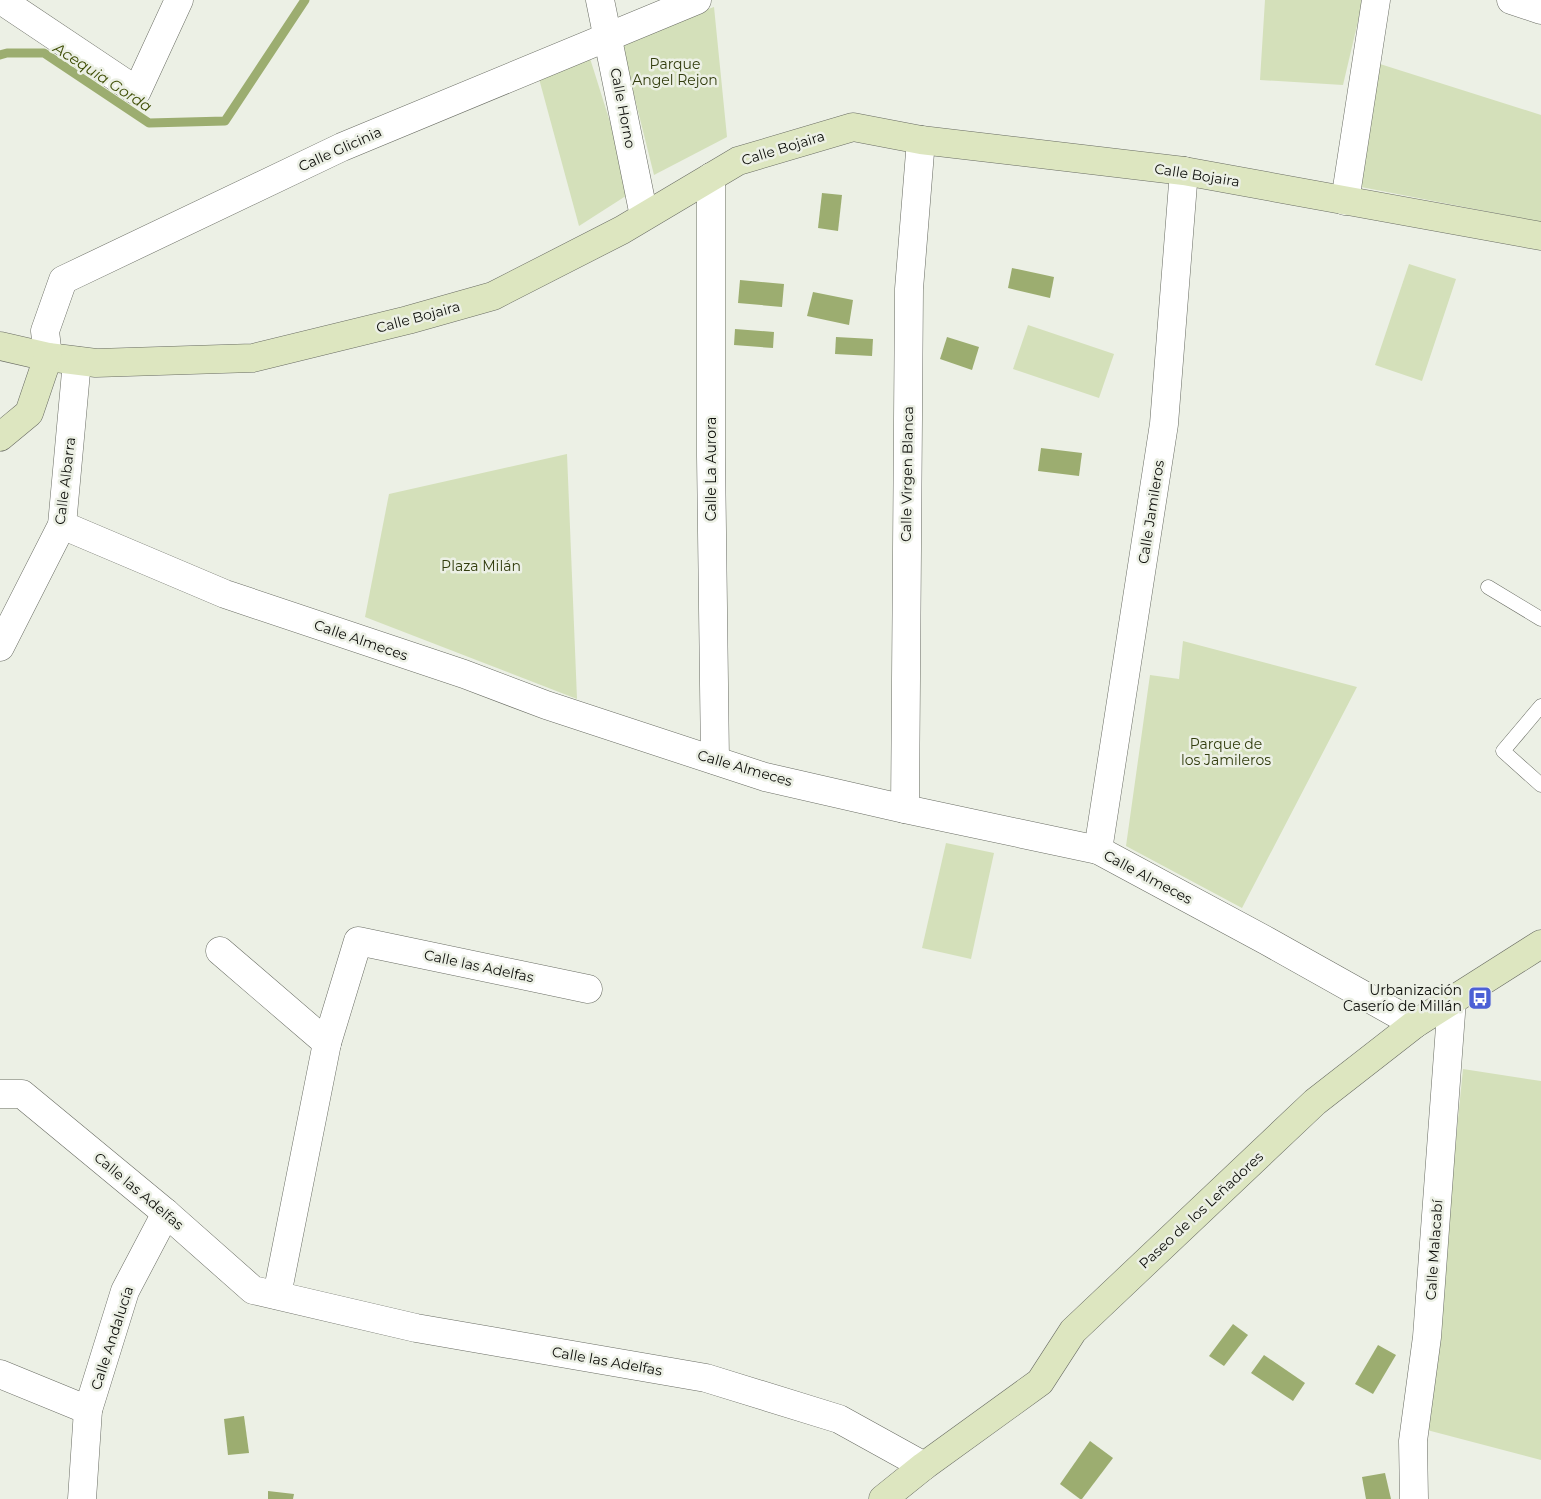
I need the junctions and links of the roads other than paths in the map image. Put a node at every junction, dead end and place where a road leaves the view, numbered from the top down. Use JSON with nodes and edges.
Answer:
{"nodes":[{"id":1,"x":1,"y":0,"type":"edge"},
{"id":2,"x":179,"y":0,"type":"edge"},
{"id":3,"x":600,"y":0,"type":"edge"},
{"id":4,"x":697,"y":0,"type":"edge"},
{"id":5,"x":1376,"y":0,"type":"edge"},
{"id":6,"x":1511,"y":0,"type":"edge"},
{"id":7,"x":1541,"y":10,"type":"edge"},
{"id":8,"x":608,"y":36,"type":"junction"},
{"id":9,"x":921,"y":140,"type":"junction"},
{"id":10,"x":1184,"y":171,"type":"junction"},
{"id":11,"x":712,"y":177,"type":"junction"},
{"id":12,"x":1345,"y":202,"type":"junction"},
{"id":13,"x":644,"y":216,"type":"junction"},
{"id":14,"x":1541,"y":236,"type":"edge"},
{"id":15,"x":0,"y":346,"type":"edge"},
{"id":16,"x":48,"y":357,"type":"junction"},
{"id":17,"x":77,"y":361,"type":"junction"},
{"id":18,"x":0,"y":437,"type":"edge"},
{"id":19,"x":62,"y":525,"type":"junction"},
{"id":20,"x":1488,"y":587,"type":"dead end"},
{"id":21,"x":1541,"y":619,"type":"edge"},
{"id":22,"x":0,"y":647,"type":"edge"},
{"id":23,"x":1541,"y":706,"type":"edge"},
{"id":24,"x":715,"y":760,"type":"junction"},
{"id":25,"x":1541,"y":785,"type":"edge"},
{"id":26,"x":905,"y":809,"type":"junction"},
{"id":27,"x":1098,"y":850,"type":"junction"},
{"id":28,"x":1541,"y":944,"type":"edge"},
{"id":29,"x":220,"y":951,"type":"dead end"},
{"id":30,"x":588,"y":989,"type":"dead end"},
{"id":31,"x":1452,"y":1000,"type":"junction"},
{"id":32,"x":1415,"y":1024,"type":"junction"},
{"id":33,"x":327,"y":1044,"type":"junction"},
{"id":34,"x":0,"y":1094,"type":"edge"},
{"id":35,"x":166,"y":1212,"type":"junction"},
{"id":36,"x":277,"y":1295,"type":"junction"},
{"id":37,"x":0,"y":1374,"type":"edge"},
{"id":38,"x":88,"y":1410,"type":"junction"},
{"id":39,"x":924,"y":1466,"type":"junction"},
{"id":40,"x":82,"y":1499,"type":"edge"},
{"id":41,"x":884,"y":1499,"type":"edge"},
{"id":42,"x":1414,"y":1499,"type":"edge"}],
"edges":[{"from":1,"to":2,"type":"street"},
{"from":3,"to":8,"type":"street","name":"Calle Horno"},
{"from":4,"to":8,"type":"street","name":"Calle Glicinia"},
{"from":5,"to":12,"type":"street"},
{"from":6,"to":7,"type":"street"},
{"from":8,"to":13,"type":"street","name":"Calle Horno"},
{"from":8,"to":16,"type":"street","name":"Calle Glicinia"},
{"from":9,"to":10,"type":"street","name":"Calle Bojaira"},
{"from":9,"to":11,"type":"street","name":"Calle Bojaira"},
{"from":9,"to":26,"type":"street","name":"Calle Virgen Blanca"},
{"from":10,"to":12,"type":"street","name":"Calle Bojaira"},
{"from":10,"to":27,"type":"street","name":"Calle Jamileros"},
{"from":11,"to":13,"type":"street","name":"Calle Bojaira"},
{"from":11,"to":24,"type":"street","name":"Calle La Aurora"},
{"from":12,"to":14,"type":"street","name":"Calle Bojaira"},
{"from":13,"to":17,"type":"street","name":"Calle Bojaira"},
{"from":15,"to":16,"type":"street","name":"Calle Bojaira"},
{"from":16,"to":17,"type":"street","name":"Calle Bojaira"},
{"from":16,"to":18,"type":"street"},
{"from":17,"to":19,"type":"street","name":"Calle Albarra"},
{"from":19,"to":22,"type":"street","name":"Calle Albarra"},
{"from":19,"to":24,"type":"street","name":"Calle Almeces"},
{"from":20,"to":21,"type":"lane"},
{"from":23,"to":25,"type":"lane"},
{"from":24,"to":26,"type":"street","name":"Calle Almeces"},
{"from":26,"to":27,"type":"street","name":"Calle Almeces"},
{"from":27,"to":32,"type":"street","name":"Calle Almeces"},
{"from":28,"to":31,"type":"street","name":"Paseo de los Leñadores"},
{"from":29,"to":33,"type":"street"},
{"from":30,"to":33,"type":"street","name":"Calle las Adelfas"},
{"from":31,"to":32,"type":"street","name":"Paseo de los Leñadores"},
{"from":31,"to":42,"type":"street","name":"Calle Malacabí"},
{"from":32,"to":39,"type":"street","name":"Paseo de los Leñadores"},
{"from":33,"to":36,"type":"street","name":"Calle las Adelfas"},
{"from":34,"to":35,"type":"street","name":"Calle las Adelfas"},
{"from":35,"to":36,"type":"street","name":"Calle las Adelfas"},
{"from":35,"to":38,"type":"street","name":"Calle Andalucía"},
{"from":36,"to":39,"type":"street","name":"Calle las Adelfas"},
{"from":37,"to":38,"type":"street"},
{"from":38,"to":40,"type":"street","name":"Calle Andalucía"},
{"from":39,"to":41,"type":"street","name":"Paseo de los Leñadores"}]}
